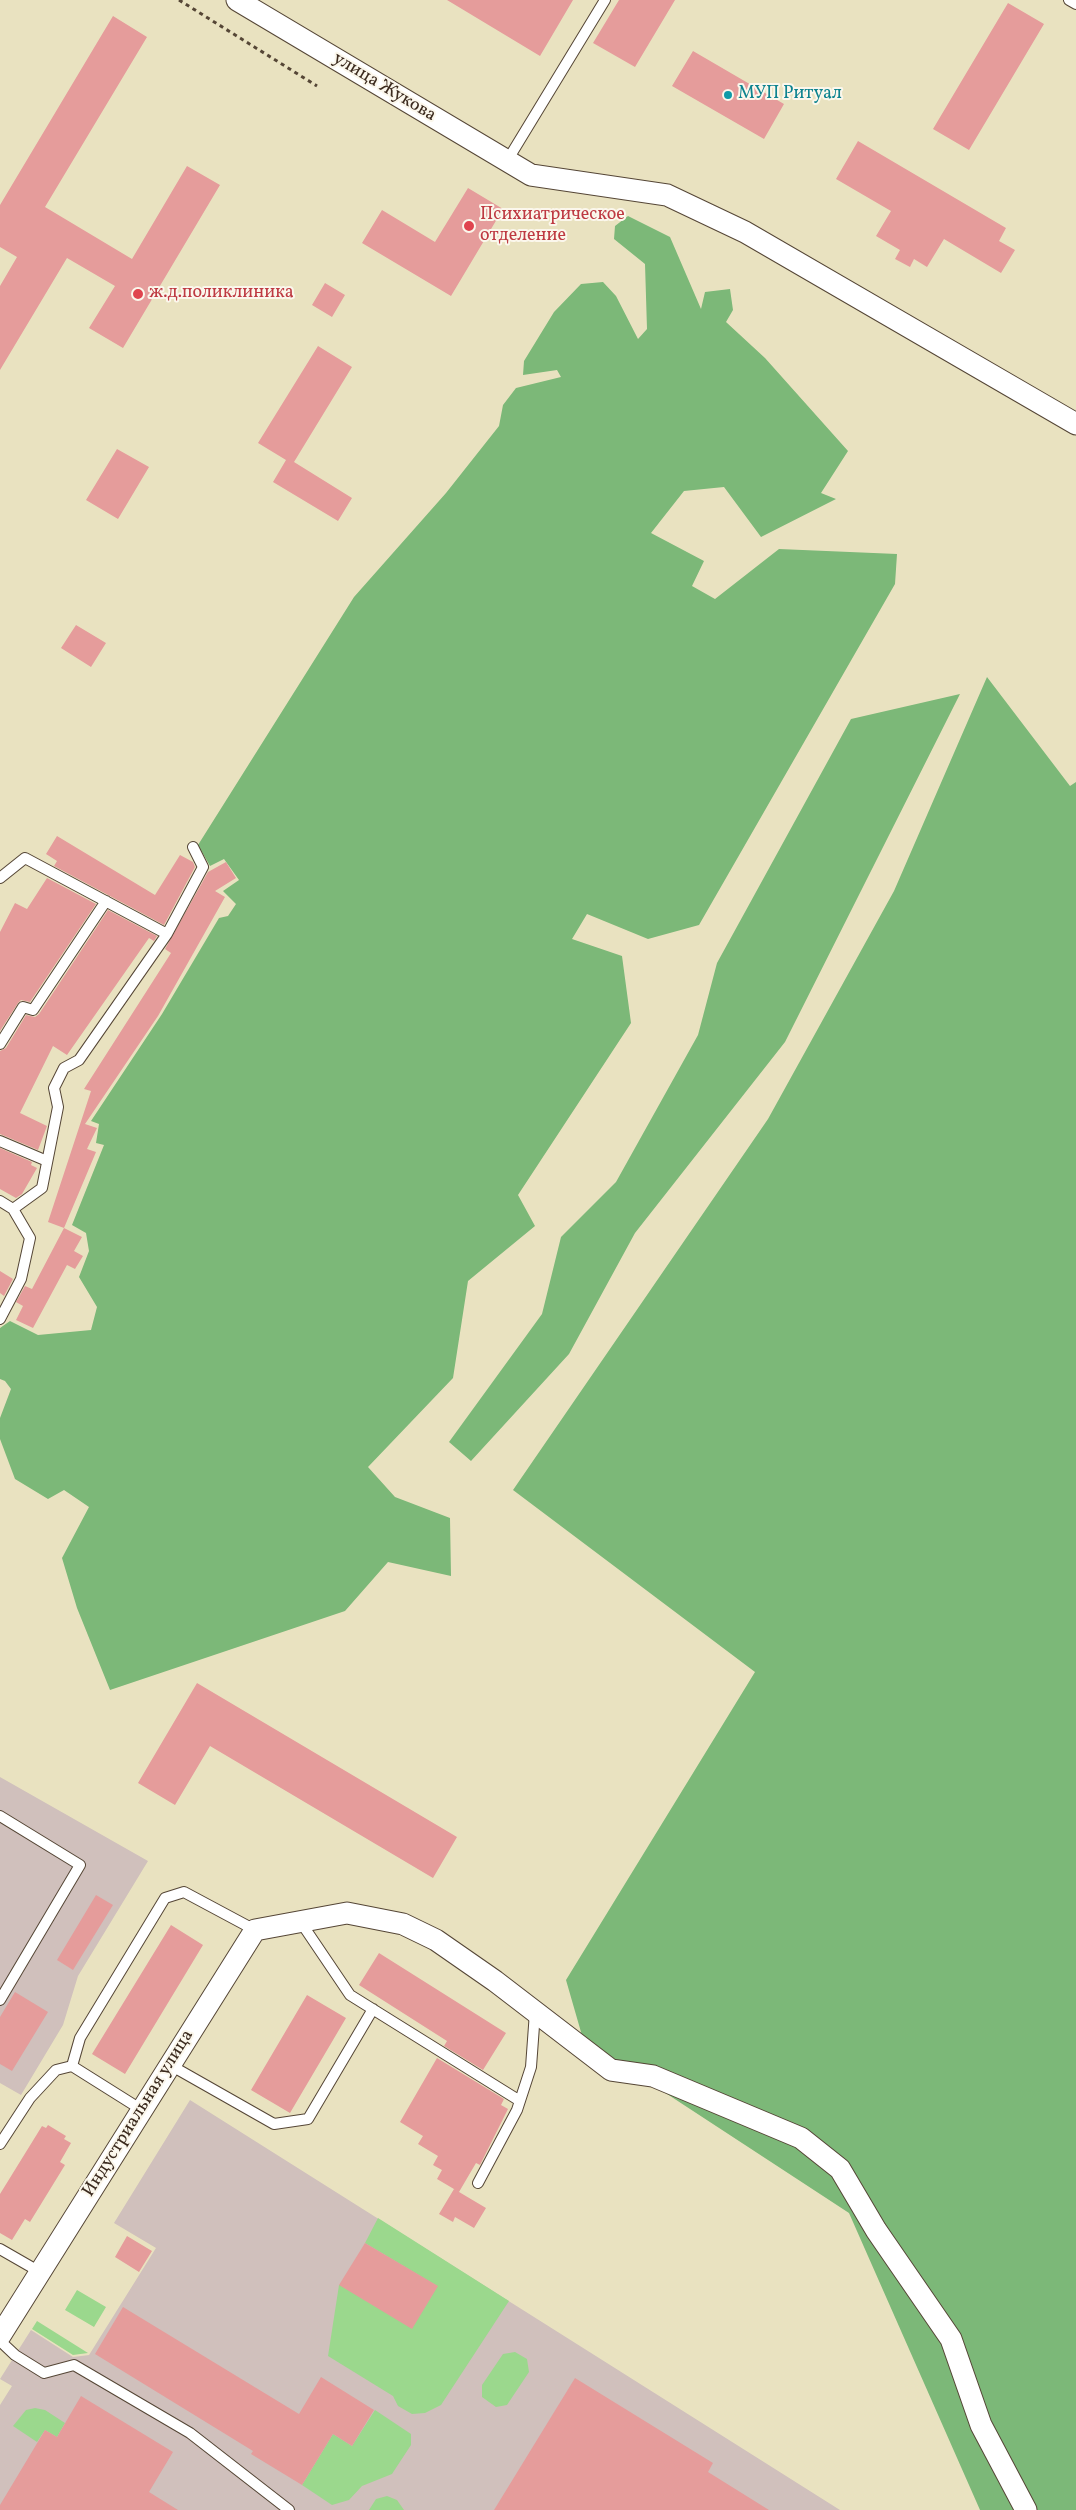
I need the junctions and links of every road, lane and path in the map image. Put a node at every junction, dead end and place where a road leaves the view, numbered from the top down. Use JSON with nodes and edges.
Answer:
{"nodes":[{"id":1,"x":179,"y":0,"type":"edge"},
{"id":2,"x":237,"y":0,"type":"edge"},
{"id":3,"x":605,"y":0,"type":"edge"},
{"id":4,"x":1069,"y":0,"type":"edge"},
{"id":5,"x":1076,"y":4,"type":"edge"},
{"id":6,"x":317,"y":86,"type":"dead end"},
{"id":7,"x":507,"y":161,"type":"junction"},
{"id":8,"x":1076,"y":424,"type":"edge"},
{"id":9,"x":193,"y":847,"type":"dead end"},
{"id":10,"x":0,"y":878,"type":"edge"},
{"id":11,"x":106,"y":901,"type":"junction"},
{"id":12,"x":167,"y":934,"type":"junction"},
{"id":13,"x":0,"y":1044,"type":"edge"},
{"id":14,"x":0,"y":1141,"type":"edge"},
{"id":15,"x":47,"y":1161,"type":"junction"},
{"id":16,"x":0,"y":1202,"type":"edge"},
{"id":17,"x":13,"y":1209,"type":"junction"},
{"id":18,"x":0,"y":1319,"type":"edge"},
{"id":19,"x":0,"y":1816,"type":"edge"},
{"id":20,"x":300,"y":1921,"type":"junction"},
{"id":21,"x":255,"y":1930,"type":"junction"},
{"id":22,"x":0,"y":2000,"type":"edge"},
{"id":23,"x":373,"y":2010,"type":"junction"},
{"id":24,"x":535,"y":2012,"type":"junction"},
{"id":25,"x":170,"y":2065,"type":"junction"},
{"id":26,"x":72,"y":2066,"type":"junction"},
{"id":27,"x":520,"y":2101,"type":"junction"},
{"id":28,"x":142,"y":2110,"type":"junction"},
{"id":29,"x":0,"y":2144,"type":"edge"},
{"id":30,"x":478,"y":2183,"type":"dead end"},
{"id":31,"x":0,"y":2249,"type":"edge"},
{"id":32,"x":40,"y":2272,"type":"junction"},
{"id":33,"x":0,"y":2336,"type":"edge"},
{"id":34,"x":0,"y":2342,"type":"edge"},
{"id":35,"x":289,"y":2510,"type":"edge"},
{"id":36,"x":1026,"y":2510,"type":"edge"}],
"edges":[{"from":1,"to":6,"type":"path"},
{"from":2,"to":7,"type":"street","name":"улица Жукова"},
{"from":3,"to":7,"type":"lane"},
{"from":4,"to":5,"type":"lane"},
{"from":7,"to":8,"type":"street","name":"улица Жукова"},
{"from":9,"to":12,"type":"lane"},
{"from":10,"to":11,"type":"lane"},
{"from":11,"to":12,"type":"lane"},
{"from":11,"to":13,"type":"lane"},
{"from":12,"to":15,"type":"lane"},
{"from":14,"to":15,"type":"lane"},
{"from":15,"to":17,"type":"lane"},
{"from":16,"to":17,"type":"lane"},
{"from":17,"to":18,"type":"lane"},
{"from":19,"to":22,"type":"lane"},
{"from":20,"to":21,"type":"street"},
{"from":20,"to":23,"type":"lane"},
{"from":20,"to":24,"type":"street"},
{"from":21,"to":25,"type":"street","name":"Индустриальная улица"},
{"from":21,"to":26,"type":"lane"},
{"from":23,"to":25,"type":"lane"},
{"from":23,"to":27,"type":"lane"},
{"from":24,"to":27,"type":"lane"},
{"from":24,"to":36,"type":"street"},
{"from":25,"to":28,"type":"street","name":"Индустриальная улица"},
{"from":26,"to":28,"type":"lane"},
{"from":26,"to":29,"type":"lane"},
{"from":27,"to":30,"type":"lane"},
{"from":28,"to":32,"type":"street","name":"Индустриальная улица"},
{"from":31,"to":32,"type":"lane"},
{"from":32,"to":33,"type":"street","name":"Индустриальная улица"},
{"from":34,"to":35,"type":"lane"}]}
